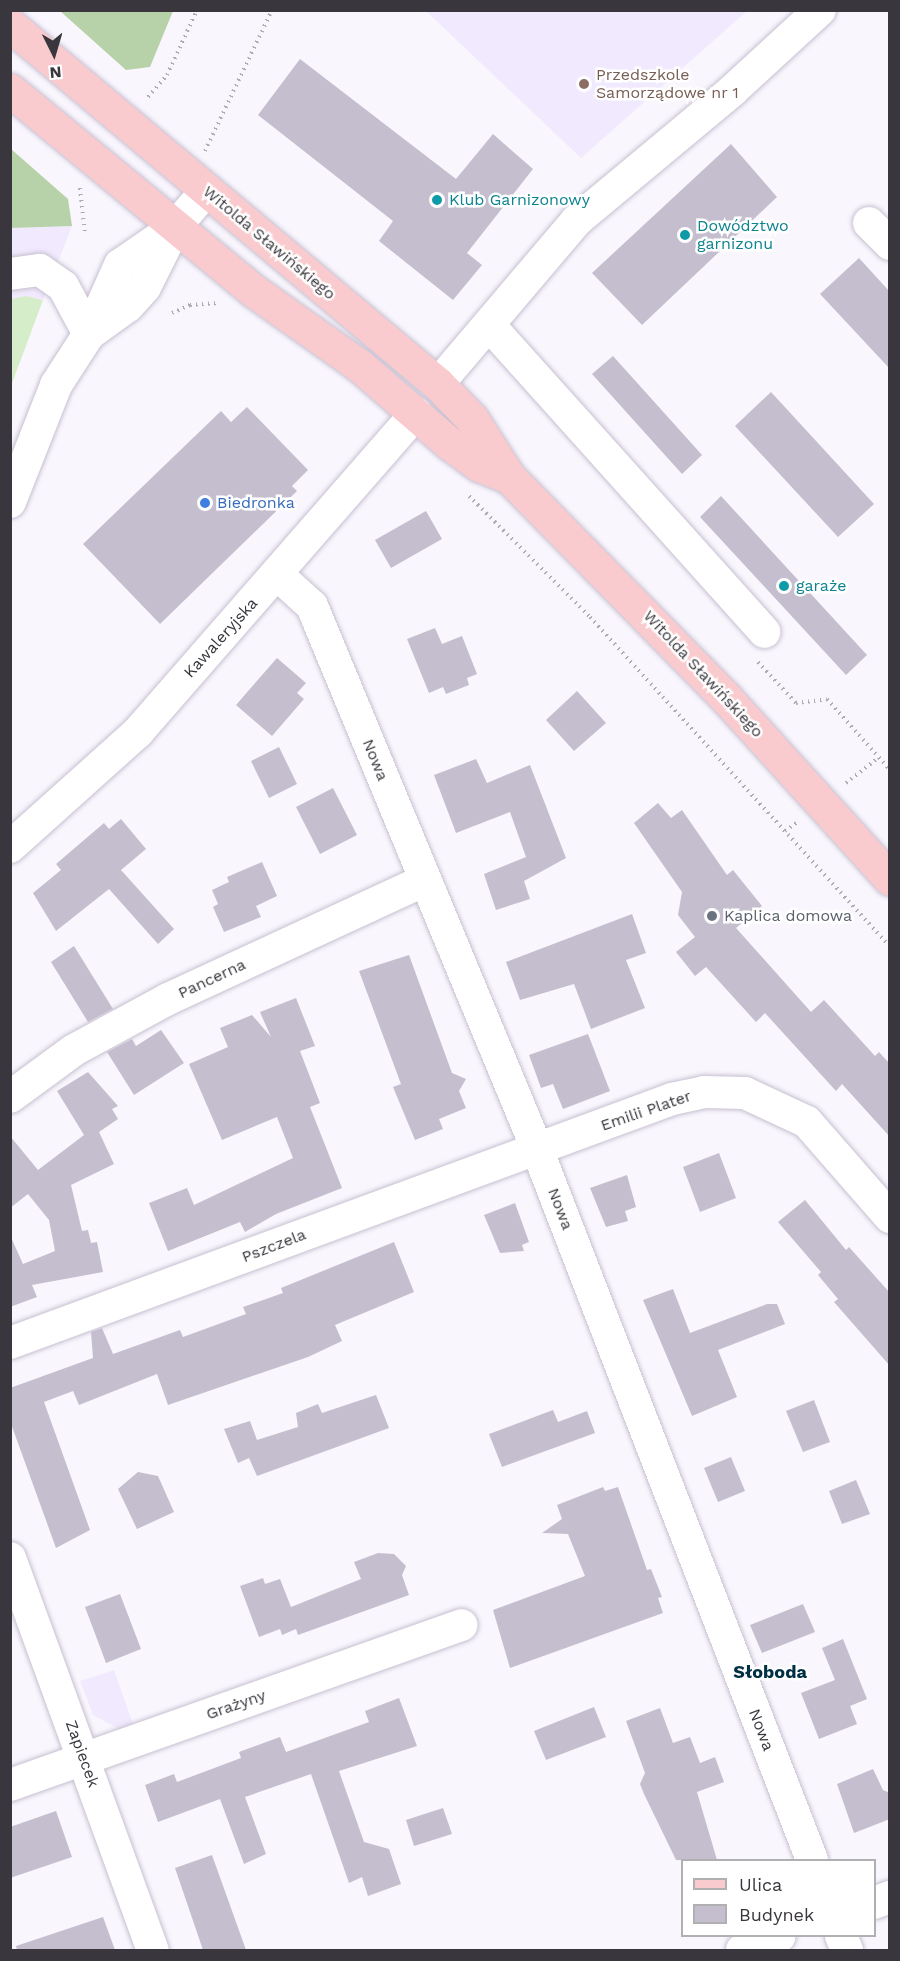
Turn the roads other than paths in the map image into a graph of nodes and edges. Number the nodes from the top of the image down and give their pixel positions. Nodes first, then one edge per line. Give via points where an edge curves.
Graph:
1 (820, 10) edge
2 (10, 25) edge
3 (10, 90) edge
4 (203, 175) junction
5 (175, 227) junction
6 (10, 274) edge
7 (490, 326) junction
8 (89, 334) junction
9 (438, 384) junction
10 (416, 413) junction
11 (509, 477) junction
12 (10, 502) edge
13 (278, 575) junction
14 (765, 632) dead end
15 (10, 847) edge
16 (890, 879) edge
17 (424, 880) junction
18 (10, 1097) edge
19 (537, 1149) junction
20 (890, 1217) edge
21 (10, 1343) edge
22 (10, 1558) edge
23 (461, 1625) dead end
24 (83, 1759) junction
25 (10, 1785) edge
26 (812, 1859) edge
27 (775, 1937) edge
28 (153, 1950) edge
29 (741, 1950) edge

1 - 7 street via 733,90 576,221
2 - 4 main road, Witolda Sławińskiego
3 - 5 main road, Witolda Sławińskiego
4 - 5 street
4 - 9 main road, Witolda Sławińskiego
5 - 8 street via 145,287 128,306
5 - 10 main road, Witolda Sławińskiego
6 - 8 street via 40,270 63,286
7 - 9 street
7 - 14 street
8 - 12 street via 57,385
9 - 10 main road
9 - 11 main road, Witolda Sławińskiego via 472,419
10 - 11 main road, Witolda Sławińskiego via 478,465
10 - 13 street, Kawaleryjska
11 - 16 main road, Witolda Sławińskiego via 710,681
13 - 15 street, Kawaleryjska via 138,732
13 - 17 street, Nowa via 312,606
17 - 18 street, Pancerna via 168,999 74,1050
17 - 19 street, Nowa
19 - 20 street, Emilii Plater via 672,1099 704,1092 745,1093 807,1122
19 - 21 street, Pszczela
19 - 26 street, Nowa
22 - 24 street, Zapiecek
23 - 24 street, Grażyny
24 - 25 street, Grażyny
24 - 28 street, Zapiecek
27 - 29 street

